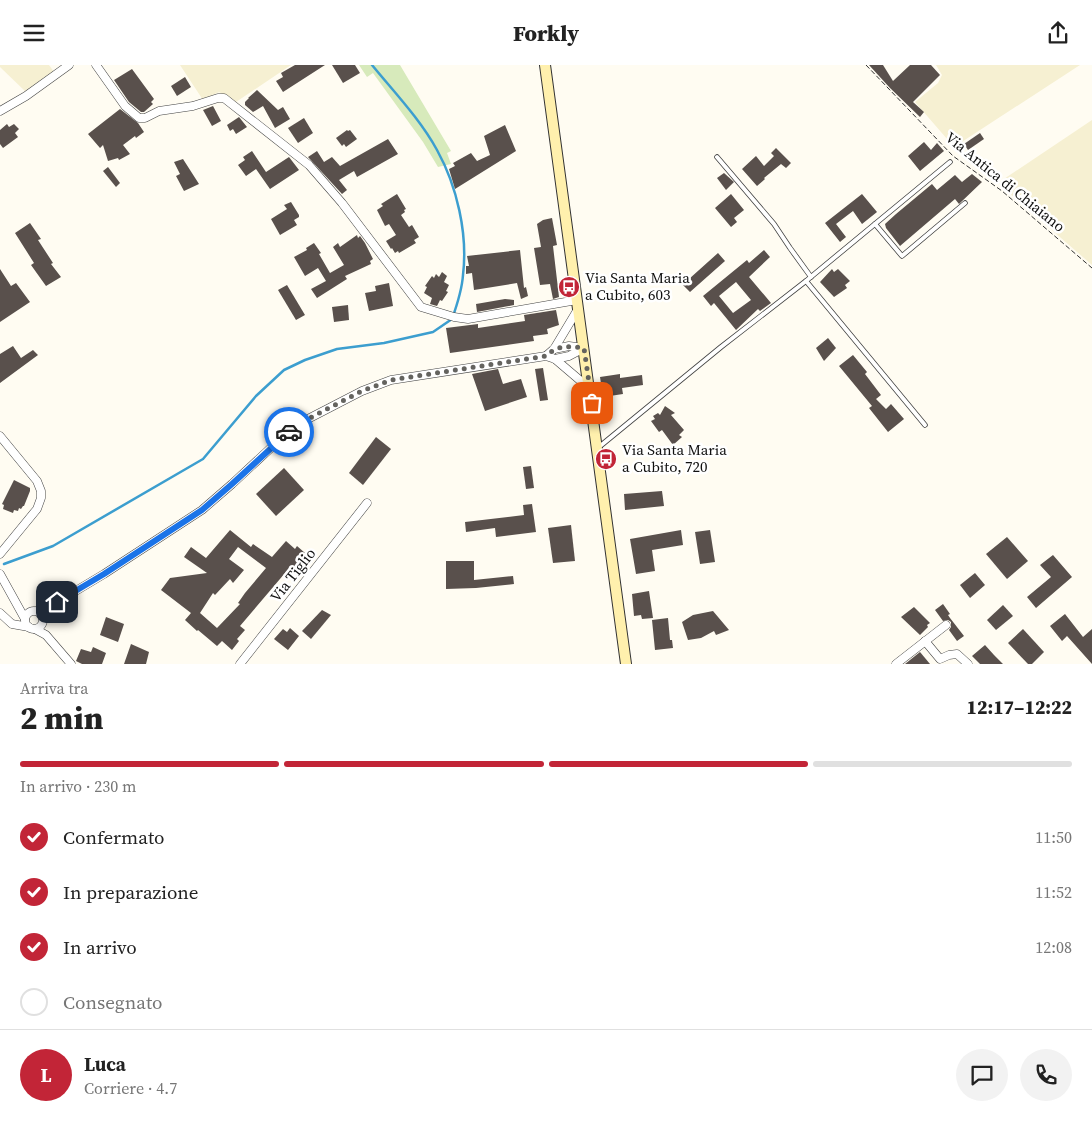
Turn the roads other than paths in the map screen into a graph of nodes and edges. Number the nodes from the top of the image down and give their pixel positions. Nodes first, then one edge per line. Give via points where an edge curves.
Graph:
1 (69, 65) edge
2 (96, 65) edge
3 (545, 65) edge
4 (0, 111) edge
5 (717, 157) dead end
6 (950, 161) dead end
7 (965, 203) dead end
8 (875, 224) junction
9 (811, 277) junction
10 (806, 281) junction
11 (578, 305) junction
12 (584, 348) junction
13 (554, 349) junction
14 (546, 356) junction
15 (555, 359) junction
16 (590, 387) junction
17 (925, 425) dead end
18 (0, 436) edge
19 (598, 448) junction
20 (367, 503) dead end
21 (0, 554) edge
22 (0, 574) edge
23 (20, 607) junction
24 (50, 607) junction
25 (34, 611) junction
26 (0, 613) edge
27 (43, 617) junction
28 (29, 625) junction
29 (946, 625) dead end
30 (925, 641) junction
31 (71, 664) edge
32 (240, 664) edge
33 (626, 664) edge
34 (896, 664) edge
35 (968, 664) edge

1 - 4 street
2 - 11 street via 125,106 139,118 224,98 309,165 421,307 468,319
3 - 11 main road
5 - 9 lane via 774,224
6 - 8 lane
7 - 8 lane via 902,256
8 - 9 lane
9 - 10 lane
10 - 17 lane
10 - 19 lane
11 - 12 main road
11 - 13 street
12 - 13 street
12 - 15 street
12 - 16 main road
13 - 14 street
14 - 15 street
14 - 24 street via 391,380 362,391 289,431 202,510
15 - 16 street
16 - 19 main road
18 - 21 street via 37,481 41,498 37,509
19 - 33 main road
20 - 32 street, Via Tiglio
22 - 23 street
23 - 25 street
23 - 28 street
24 - 25 street
24 - 27 street
25 - 27 street
25 - 28 street
26 - 28 street via 9,622
27 - 28 street
28 - 31 street via 46,635
29 - 30 street
30 - 34 street
30 - 35 street via 940,659 957,654

